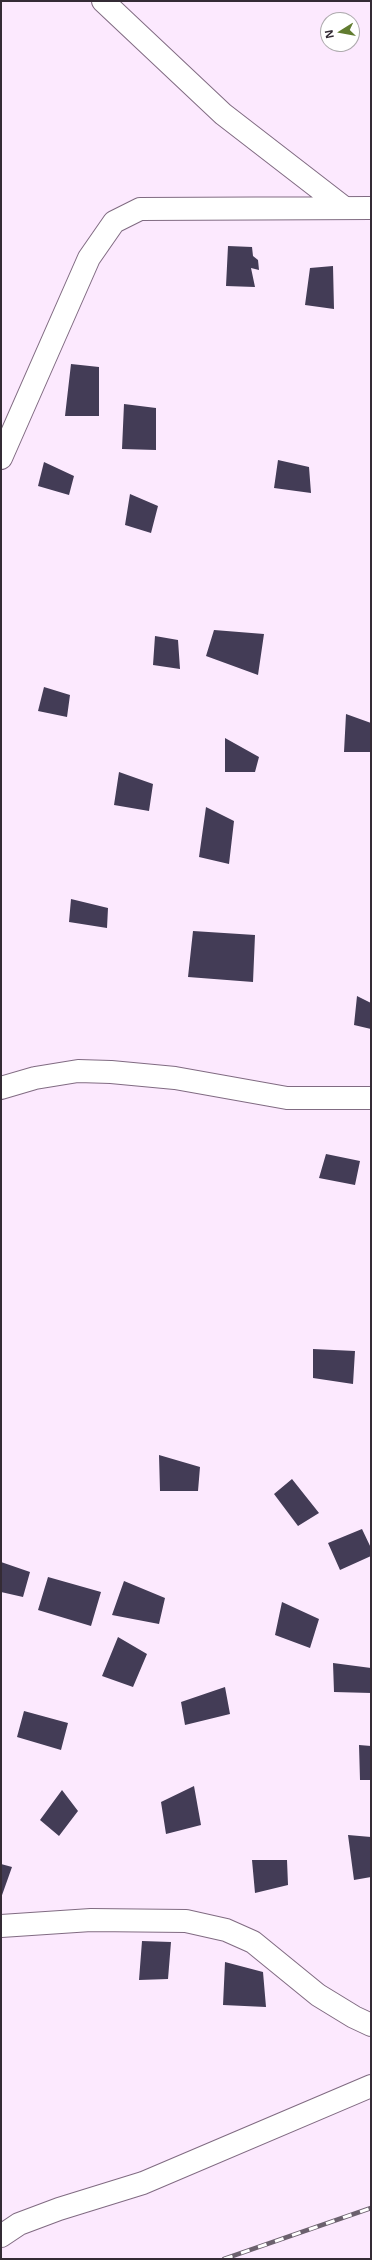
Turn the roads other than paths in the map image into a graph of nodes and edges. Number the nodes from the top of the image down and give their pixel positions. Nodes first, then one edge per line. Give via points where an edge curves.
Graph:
1 (103, 1) edge
2 (342, 206) junction
3 (371, 208) edge
4 (1, 458) edge
5 (1, 1088) edge
6 (371, 1098) edge
7 (1, 1926) edge
8 (371, 2025) edge
9 (371, 2086) edge
10 (1, 2236) edge

1 - 2 street via 223,114
2 - 3 street
2 - 4 street via 140,209 114,222 89,258
5 - 6 street via 35,1078 78,1071 175,1078 287,1098
7 - 8 street via 91,1920 186,1921 226,1930 253,1942 318,1995
9 - 10 street via 143,2183 19,2224

